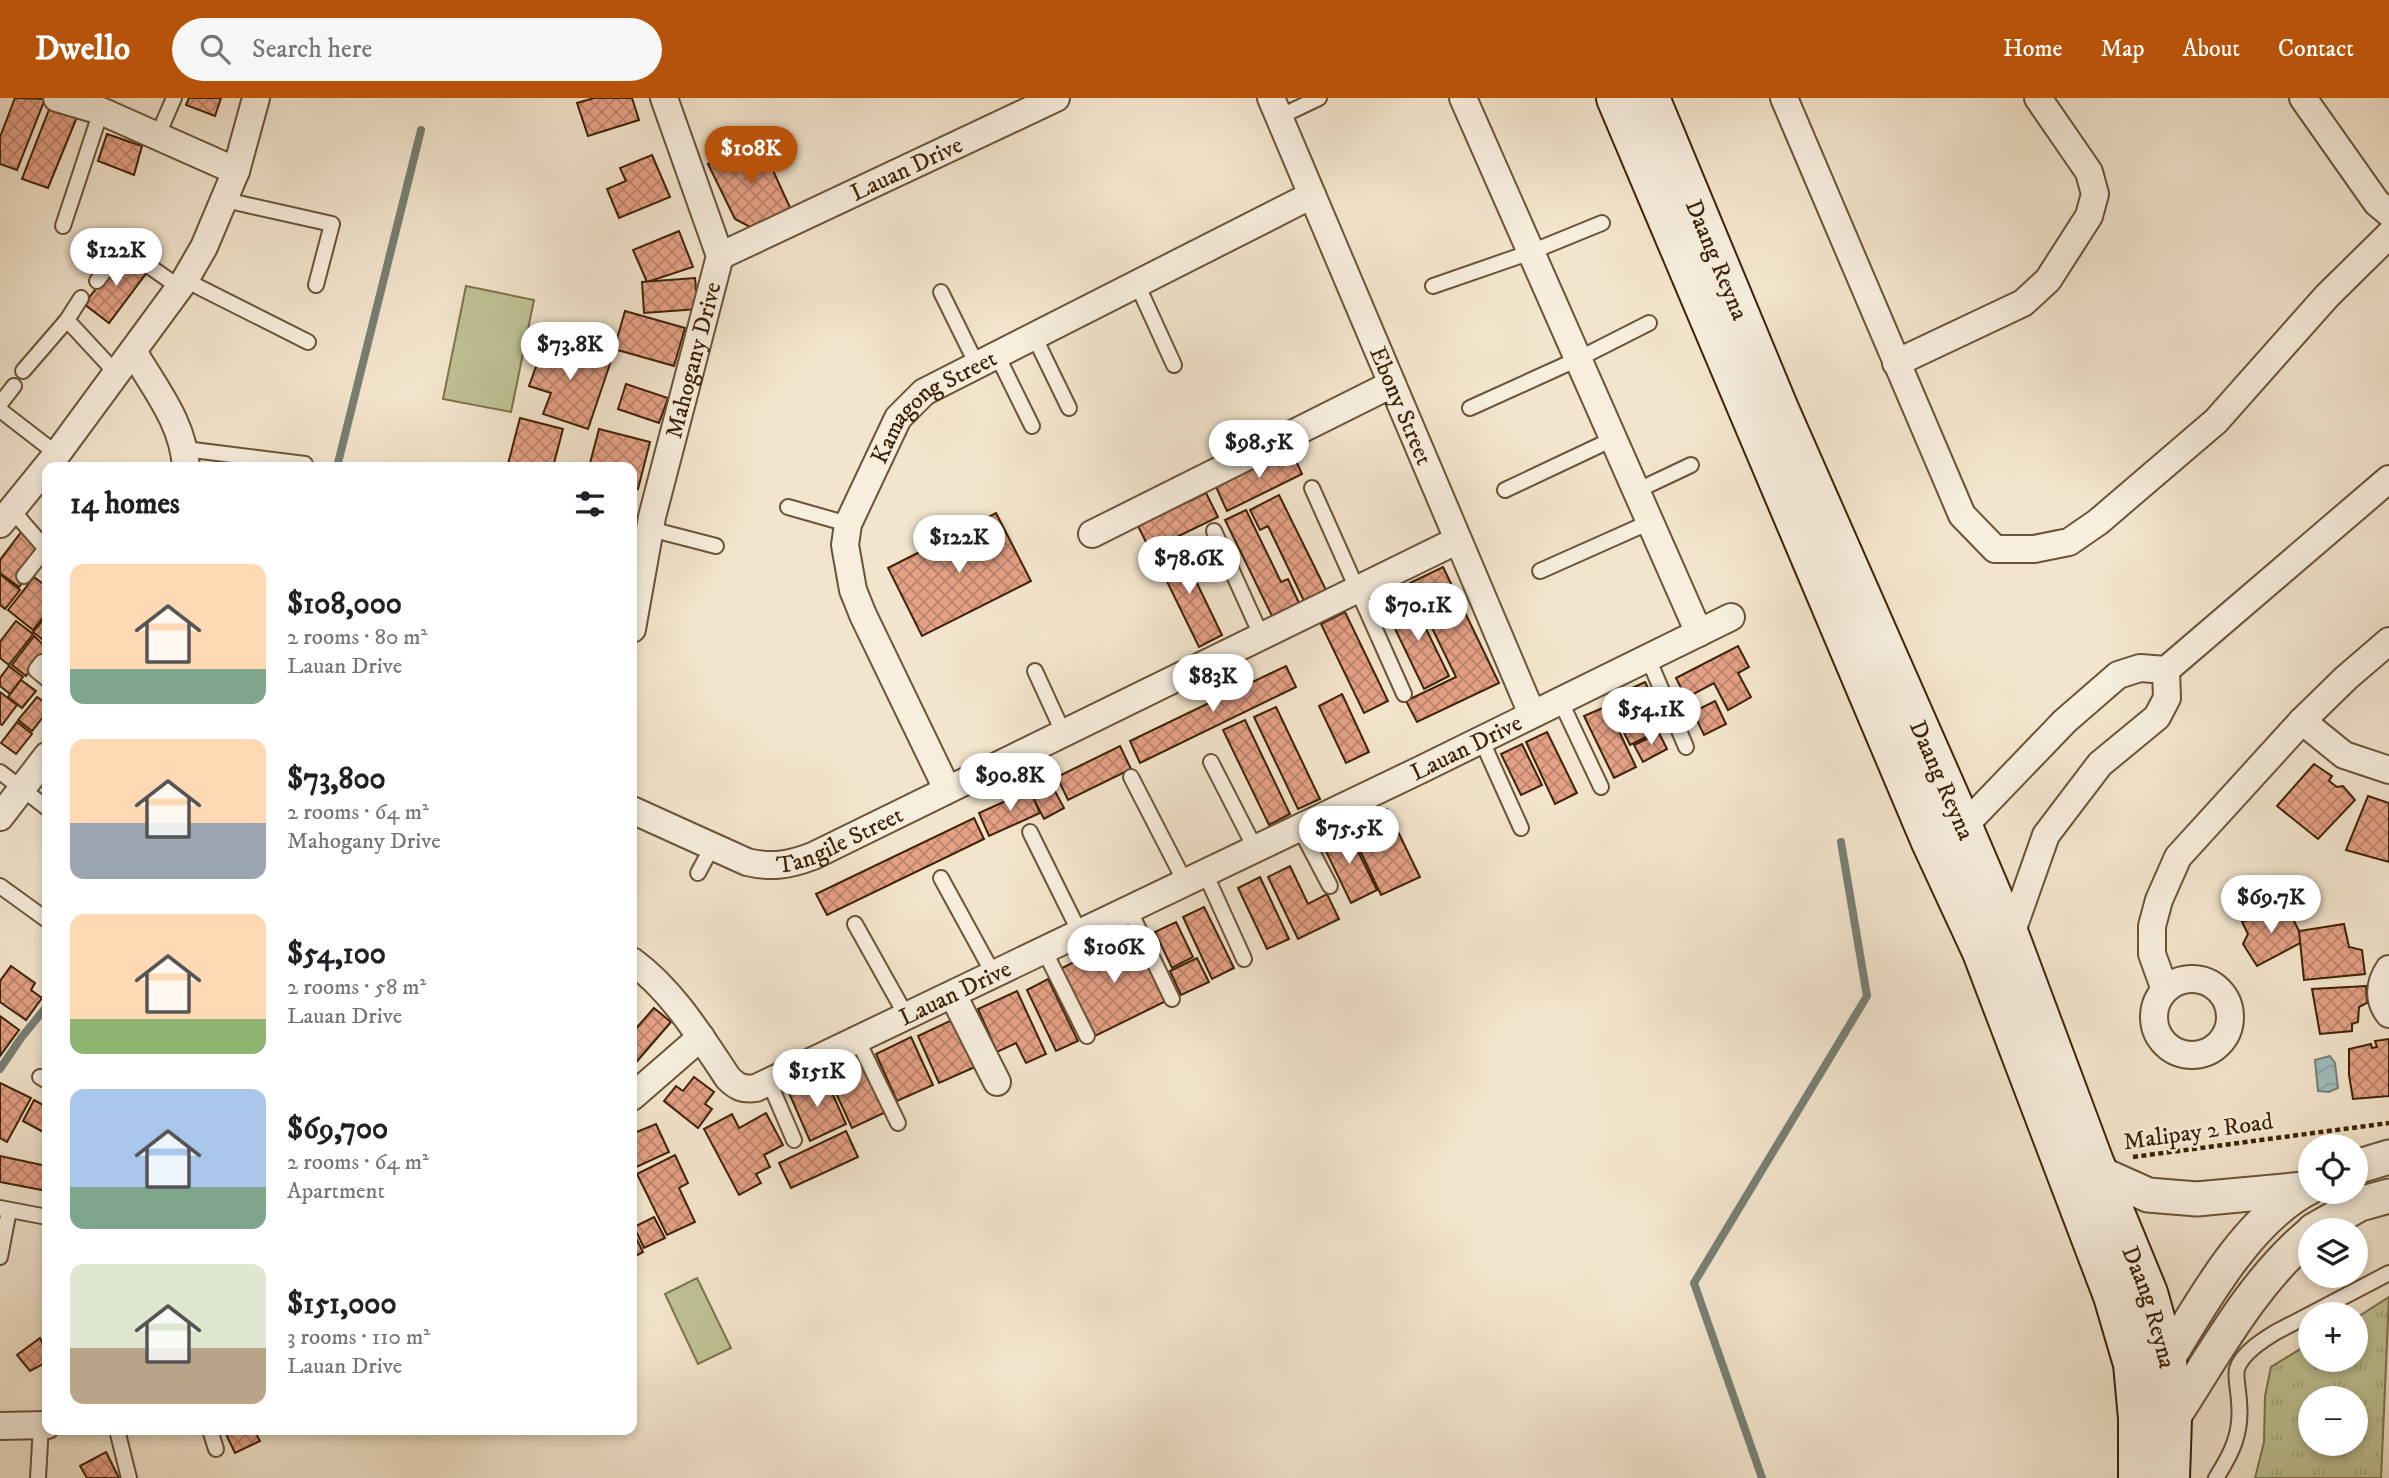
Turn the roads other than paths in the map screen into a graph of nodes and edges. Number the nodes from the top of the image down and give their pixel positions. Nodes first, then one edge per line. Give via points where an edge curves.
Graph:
1 (57, 98) edge
2 (174, 98) edge
3 (256, 98) edge
4 (664, 98) edge
5 (1056, 98) edge
6 (1319, 98) edge
7 (1463, 98) edge
8 (1616, 98) edge
9 (1650, 98) edge
10 (1784, 98) edge
11 (2038, 98) edge
12 (2303, 98) edge
13 (1275, 108) edge
14 (101, 111) junction
15 (157, 137) junction
16 (236, 171) junction
17 (1312, 195) junction
18 (225, 200) junction
19 (1602, 223) dead end
20 (63, 226) dead end
21 (2386, 228) edge
22 (1531, 252) junction
23 (720, 256) junction
24 (97, 281) dead end
25 (182, 284) junction
26 (1137, 284) junction
27 (316, 285) dead end
28 (1433, 286) dead end
29 (941, 292) dead end
30 (81, 299) dead end
31 (68, 320) junction
32 (1648, 323) dead end
33 (1034, 336) junction
34 (308, 342) dead end
35 (133, 351) junction
36 (1578, 359) junction
37 (987, 360) junction
38 (1896, 362) junction
39 (1174, 365) dead end
40 (23, 371) dead end
41 (117, 374) junction
42 (1392, 384) junction
43 (14, 386) dead end
44 (0, 404) edge
45 (1069, 408) dead end
46 (1470, 408) dead end
47 (0, 410) edge
48 (1032, 426) dead end
49 (1613, 439) junction
50 (57, 454) junction
51 (185, 458) edge
52 (50, 462) edge
53 (265, 462) edge
54 (1691, 465) dead end
55 (42, 472) edge
56 (2389, 479) edge
57 (1312, 488) dead end
58 (1505, 490) dead end
59 (1636, 491) junction
60 (788, 507) dead end
61 (4, 517) edge
62 (645, 519) edge
63 (1650, 522) junction
64 (848, 524) junction
65 (1214, 531) dead end
66 (1091, 534) dead end
67 (1458, 540) junction
68 (42, 545) edge
69 (716, 546) dead end
70 (42, 553) edge
71 (1540, 571) dead end
72 (24, 576) dead end
73 (637, 587) edge
74 (1357, 589) junction
75 (1731, 617) dead end
76 (1699, 633) junction
77 (1261, 635) junction
78 (2389, 641) edge
79 (1648, 658) junction
80 (42, 662) dead end
81 (2166, 670) junction
82 (1035, 671) dead end
83 (42, 675) edge
84 (1404, 694) dead end
85 (1560, 700) junction
86 (1532, 714) junction
87 (2302, 722) junction
88 (1063, 732) junction
89 (1481, 739) junction
90 (1686, 747) dead end
91 (42, 762) edge
92 (1211, 762) dead end
93 (2389, 770) edge
94 (0, 772) edge
95 (1132, 777) dead end
96 (1601, 787) dead end
97 (22, 789) junction
98 (947, 789) junction
99 (42, 804) edge
100 (637, 812) edge
101 (0, 817) edge
102 (1299, 827) junction
103 (1521, 828) dead end
104 (1031, 832) dead end
105 (1947, 834) junction
106 (712, 847) junction
107 (1255, 848) junction
108 (698, 873) dead end
109 (1195, 877) junction
110 (941, 878) dead end
111 (0, 886) edge
112 (1330, 886) dead end
113 (1129, 909) junction
114 (42, 916) edge
115 (855, 924) dead end
116 (1080, 933) junction
117 (1996, 945) junction
118 (1044, 950) junction
119 (1244, 959) dead end
120 (637, 966) edge
121 (2389, 969) edge
122 (994, 975) junction
123 (2165, 990) dead end
124 (953, 995) junction
125 (1172, 999) dead end
126 (2389, 1014) edge
127 (907, 1017) junction
128 (1087, 1036) dead end
129 (701, 1037) junction
130 (858, 1041) junction
131 (997, 1082) dead end
132 (770, 1084) junction
133 (637, 1093) edge
134 (898, 1123) dead end
135 (794, 1140) dead end
136 (2389, 1157) edge
137 (2368, 1163) edge
138 (2097, 1167) junction
139 (2298, 1189) edge
140 (2298, 1195) edge
141 (2389, 1196) edge
142 (4, 1209) edge
143 (42, 1216) edge
144 (2335, 1218) edge
145 (2298, 1245) edge
146 (0, 1257) edge
147 (2389, 1273) edge
148 (2150, 1362) junction
149 (2155, 1419) junction
150 (42, 1425) edge
151 (0, 1426) edge
152 (43, 1435) edge
153 (118, 1435) edge
154 (212, 1435) edge
155 (216, 1449) dead end
156 (38, 1478) edge
157 (129, 1478) edge
158 (2138, 1478) edge
159 (2170, 1478) edge
160 (2216, 1478) edge

1 - 14 street
2 - 15 lane
3 - 16 street
4 - 23 street, Mahogany Drive
5 - 23 street, Lauan Drive
6 - 13 lane
7 - 22 street
8 - 105 main road, Daang Reyna
9 - 105 main road, Daang Reyna
10 - 38 street
11 - 38 street via 2090,172 2095,194 2089,216 2048,280 2023,303
12 - 21 street
13 - 17 street, Ebony Street
14 - 15 street
14 - 20 lane
15 - 16 street
16 - 18 street
17 - 26 street, Kamagong Street
17 - 42 street, Ebony Street
18 - 25 street
18 - 27 lane via 332,224
19 - 22 lane
21 - 38 street via 2216,421 2069,542 2034,549 1995,549 1975,531 1962,515
22 - 28 lane
22 - 36 street
23 - 62 street, Mahogany Drive
24 - 25 lane via 123,248
25 - 34 lane
25 - 35 street
26 - 33 street, Kamagong Street
26 - 39 lane
29 - 37 lane
30 - 31 lane
31 - 40 lane
31 - 41 lane
32 - 36 lane
33 - 37 street, Kamagong Street
33 - 45 lane
35 - 41 street
35 - 51 street via 174,418
36 - 46 lane
36 - 49 street
37 - 48 lane
37 - 64 street, Kamagong Street via 925,392 898,418
41 - 50 street
42 - 66 street
42 - 67 street, Ebony Street
43 - 44 lane
47 - 50 lane
49 - 58 lane
49 - 59 street
50 - 52 street
51 - 53 lane
54 - 59 lane
55 - 61 street
56 - 81 street
57 - 74 lane
59 - 63 street
60 - 64 lane
61 - 68 lane
62 - 69 lane
62 - 73 street, Mahogany Drive
63 - 71 lane
63 - 76 street
64 - 98 street, Kamagong Street via 845,545 853,590
65 - 77 lane
67 - 74 street, Tangile Street
67 - 86 street, Ebony Street
70 - 72 lane
74 - 77 street, Tangile Street
74 - 84 lane
75 - 76 street, Lauan Drive
76 - 79 street, Lauan Drive
77 - 88 street, Tangile Street
78 - 87 street
79 - 85 street, Lauan Drive
79 - 90 lane
80 - 83 lane via 36,670
81 - 105 street via 2140,668 2118,675
81 - 117 street via 2167,698 2157,717 2100,764 2046,835
82 - 88 lane
85 - 86 street, Lauan Drive
85 - 96 lane
86 - 89 street, Lauan Drive
87 - 93 street via 2344,755
87 - 123 street via 2178,857 2152,926 2152,954
88 - 98 street, Tangile Street
89 - 102 street, Lauan Drive
89 - 103 lane
91 - 97 street
92 - 107 lane
94 - 97 lane
95 - 109 lane
97 - 99 lane
97 - 101 street
98 - 106 street, Tangile Street via 791,865 767,867
100 - 106 street, Tangile Street
102 - 107 street, Lauan Drive
102 - 112 lane
104 - 116 lane
105 - 117 main road, Daang Reyna
106 - 108 lane
107 - 109 street, Lauan Drive
109 - 113 street, Lauan Drive
109 - 119 lane
110 - 122 lane
111 - 114 lane
113 - 116 street, Lauan Drive
113 - 125 lane
115 - 127 lane
116 - 118 street, Lauan Drive
117 - 138 main road, Daang Reyna
117 - 148 main road, Daang Reyna via 2113,1296
118 - 122 street, Lauan Drive
118 - 128 lane
120 - 129 street, Lauan Drive via 662,988
121 - 126 street via 2380,993
122 - 124 street, Lauan Drive
124 - 127 street, Lauan Drive
124 - 131 street
127 - 130 street, Lauan Drive
129 - 132 street, Lauan Drive via 736,1086 744,1090
129 - 133 street
130 - 132 street, Lauan Drive
130 - 134 lane
132 - 135 lane
136 - 137 street
138 - 139 street via 2148,1195 2197,1199
138 - 148 main road, Daang Reyna via 2148,1293
140 - 148 street via 2272,1214 2222,1270
141 - 144 street via 2360,1204
142 - 143 lane
142 - 146 lane
145 - 149 street via 2255,1291
147 - 160 lane via 2276,1332 2248,1354 2237,1369 2240,1415 2233,1452
148 - 149 main road, Daang Reyna
149 - 158 main road, Daang Reyna
149 - 159 main road, Daang Reyna
150 - 151 street
152 - 156 lane
153 - 157 lane
154 - 155 lane

